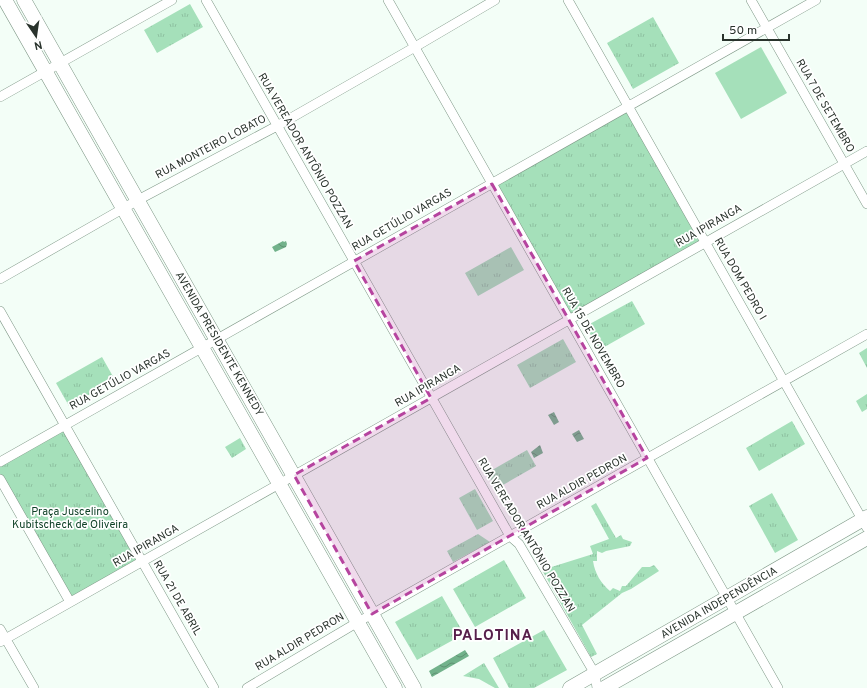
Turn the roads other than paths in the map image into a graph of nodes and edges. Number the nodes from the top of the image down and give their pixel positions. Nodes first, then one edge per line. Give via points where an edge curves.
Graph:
1 (5, 0) edge
2 (24, 0) edge
3 (172, 0) edge
4 (206, 0) edge
5 (388, 0) edge
6 (495, 0) edge
7 (568, 0) edge
8 (751, 0) edge
9 (816, 0) edge
10 (767, 28) junction
11 (415, 47) junction
12 (60, 64) junction
13 (45, 71) junction
14 (0, 98) edge
15 (629, 106) junction
16 (277, 126) junction
17 (867, 151) edge
18 (844, 164) junction
19 (492, 184) junction
20 (138, 200) junction
21 (867, 204) edge
22 (124, 209) junction
23 (706, 242) junction
24 (354, 262) junction
25 (0, 279) edge
26 (0, 311) edge
27 (569, 320) junction
28 (867, 334) edge
29 (217, 340) junction
30 (202, 347) junction
31 (784, 381) junction
32 (431, 398) junction
33 (65, 425) junction
34 (647, 458) junction
35 (0, 462) edge
36 (294, 476) junction
37 (0, 479) edge
38 (279, 484) junction
39 (865, 522) edge
40 (510, 536) junction
41 (867, 538) edge
42 (142, 562) junction
43 (726, 598) junction
44 (70, 602) junction
45 (735, 613) junction
46 (372, 614) junction
47 (358, 622) junction
48 (0, 629) edge
49 (3, 641) edge
50 (595, 674) junction
51 (34, 688) edge
52 (214, 688) edge
53 (246, 688) edge
54 (395, 688) edge
55 (414, 688) edge
56 (570, 688) edge
57 (596, 688) edge
58 (604, 688) edge
59 (778, 688) edge

1 - 13 main road, AVENIDA PRESIDENTE KENNEDY
2 - 12 main road, AVENIDA PRESIDENTE KENNEDY
3 - 12 street
4 - 16 street, RUA VEREADOR ANTÔNIO POZZAN
5 - 11 street, RUA 15 DE NOVEMBRO
6 - 11 street, RUA MONTEIRO LOBATO
7 - 15 street, RUA DOM PEDRO I
8 - 10 street, RUA 7 DE SETEMBRO
9 - 10 street, RUA GETÚLIO VARGAS
10 - 15 street, RUA GETÚLIO VARGAS
10 - 18 street, RUA 7 DE SETEMBRO
11 - 16 street, RUA MONTEIRO LOBATO
11 - 19 street, RUA 15 DE NOVEMBRO
12 - 13 street
12 - 20 main road, AVENIDA PRESIDENTE KENNEDY
13 - 14 street
13 - 22 main road, AVENIDA PRESIDENTE KENNEDY
15 - 19 street, RUA GETÚLIO VARGAS
15 - 23 street, RUA DOM PEDRO I
16 - 20 street, RUA MONTEIRO LOBATO
16 - 24 street, RUA VEREADOR ANTÔNIO POZZAN
17 - 18 street, RUA IPIRANGA
18 - 21 street, RUA 7 DE SETEMBRO
18 - 23 street, RUA IPIRANGA
19 - 24 street, RUA GETÚLIO VARGAS
19 - 27 street, RUA 15 DE NOVEMBRO
20 - 22 street, RUA MONTEIRO LOBATO
20 - 29 main road, AVENIDA PRESIDENTE KENNEDY
22 - 25 street, RUA MONTEIRO LOBATO
22 - 30 main road, AVENIDA PRESIDENTE KENNEDY
23 - 27 street, RUA IPIRANGA
23 - 31 street, RUA DOM PEDRO I
24 - 29 street, RUA GETÚLIO VARGAS
24 - 32 street, RUA VEREADOR ANTÔNIO POZZAN
26 - 33 street, RUA 21 DE ABRIL
27 - 32 street, RUA IPIRANGA
27 - 34 street, RUA 15 DE NOVEMBRO
28 - 31 street, RUA ALDIR PEDRON
29 - 30 street, RUA GETÚLIO VARGAS
29 - 36 main road, AVENIDA PRESIDENTE KENNEDY
30 - 33 street, RUA GETÚLIO VARGAS
30 - 38 main road, AVENIDA PRESIDENTE KENNEDY
31 - 34 street, RUA ALDIR PEDRON
31 - 39 street, RUA DOM PEDRO I
32 - 36 street, RUA IPIRANGA
32 - 40 street, RUA VEREADOR ANTÔNIO POZZAN
33 - 35 street, RUA GETÚLIO VARGAS
33 - 42 street, RUA 21 DE ABRIL
34 - 40 street, RUA ALDIR PEDRON
34 - 43 street, RUA 15 DE NOVEMBRO
36 - 38 street, RUA IPIRANGA
36 - 46 main road, AVENIDA PRESIDENTE KENNEDY
37 - 44 street
38 - 42 street, RUA IPIRANGA
38 - 47 main road, AVENIDA PRESIDENTE KENNEDY
39 - 43 main road, AVENIDA INDEPENDÊNCIA
40 - 46 street, RUA ALDIR PEDRON
40 - 50 street, RUA VEREADOR ANTÔNIO POZZAN via 519,544
41 - 45 main road, AVENIDA INDEPENDÊNCIA
42 - 44 street, RUA IPIRANGA
42 - 52 street, RUA 21 DE ABRIL
43 - 45 street, RUA 15 DE NOVEMBRO
43 - 50 main road, AVENIDA INDEPENDÊNCIA
44 - 49 street, RUA IPIRANGA
45 - 58 main road, AVENIDA INDEPENDÊNCIA
45 - 59 street, RUA 15 DE NOVEMBRO
46 - 47 street, RUA ALDIR PEDRON
46 - 55 main road, AVENIDA PRESIDENTE KENNEDY
47 - 53 street, RUA ALDIR PEDRON
47 - 54 main road, AVENIDA PRESIDENTE KENNEDY
48 - 49 street
49 - 51 street
50 - 56 main road, AVENIDA INDEPENDÊNCIA
50 - 57 street, RUA VEREADOR ANTÔNIO POZZAN

